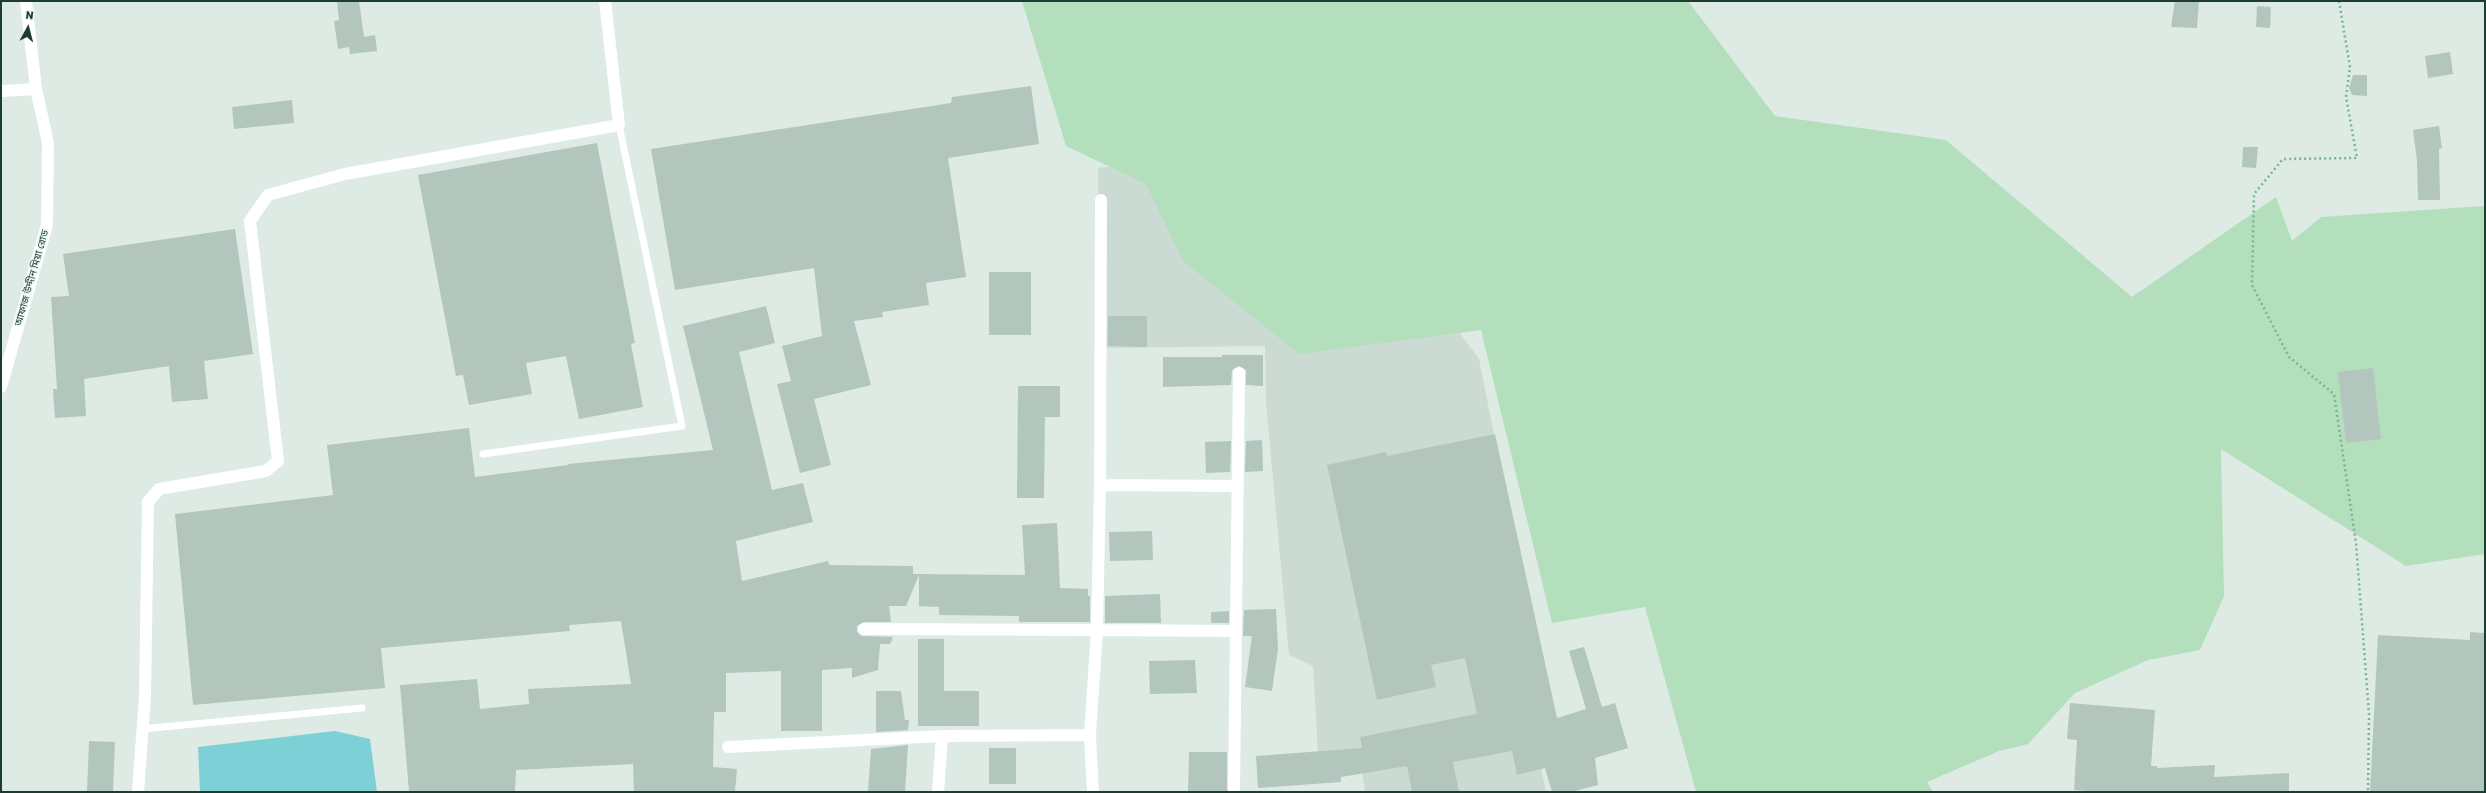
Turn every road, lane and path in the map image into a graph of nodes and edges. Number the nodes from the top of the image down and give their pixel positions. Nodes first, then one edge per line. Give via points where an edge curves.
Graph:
1 (26, 1) edge
2 (605, 1) edge
3 (2339, 1) edge
4 (36, 89) junction
5 (1, 91) edge
6 (619, 126) junction
7 (1101, 200) dead end
8 (1239, 373) dead end
9 (1, 388) edge
10 (483, 454) dead end
11 (1100, 485) junction
12 (1238, 486) junction
13 (864, 629) dead end
14 (1097, 630) junction
15 (1236, 631) junction
16 (362, 708) dead end
17 (142, 729) junction
18 (1090, 735) junction
19 (942, 736) junction
20 (728, 747) dead end
21 (138, 792) edge
22 (938, 792) edge
23 (1093, 792) edge
24 (1234, 792) edge
25 (2368, 792) edge

1 - 4 street, আফাজ উদ্দীন মিয়া রোড
2 - 6 street
3 - 25 path via 2350,67 2346,98 2357,158 2283,159 2254,194 2252,285 2289,357 2334,394 2356,543 2370,714
4 - 5 street
4 - 9 street, আফাজ উদ্দীন মিয়া রোড via 48,143 46,225
6 - 10 lane via 682,426
6 - 17 street via 345,174 268,195 250,221 278,461 266,471 159,489 148,502 145,696
7 - 11 street
8 - 12 street
11 - 12 street
11 - 14 street
12 - 15 street
13 - 14 street
14 - 15 street
14 - 18 street
15 - 24 street
16 - 17 lane
17 - 21 street
18 - 19 street
18 - 23 street
19 - 20 street
19 - 22 street

